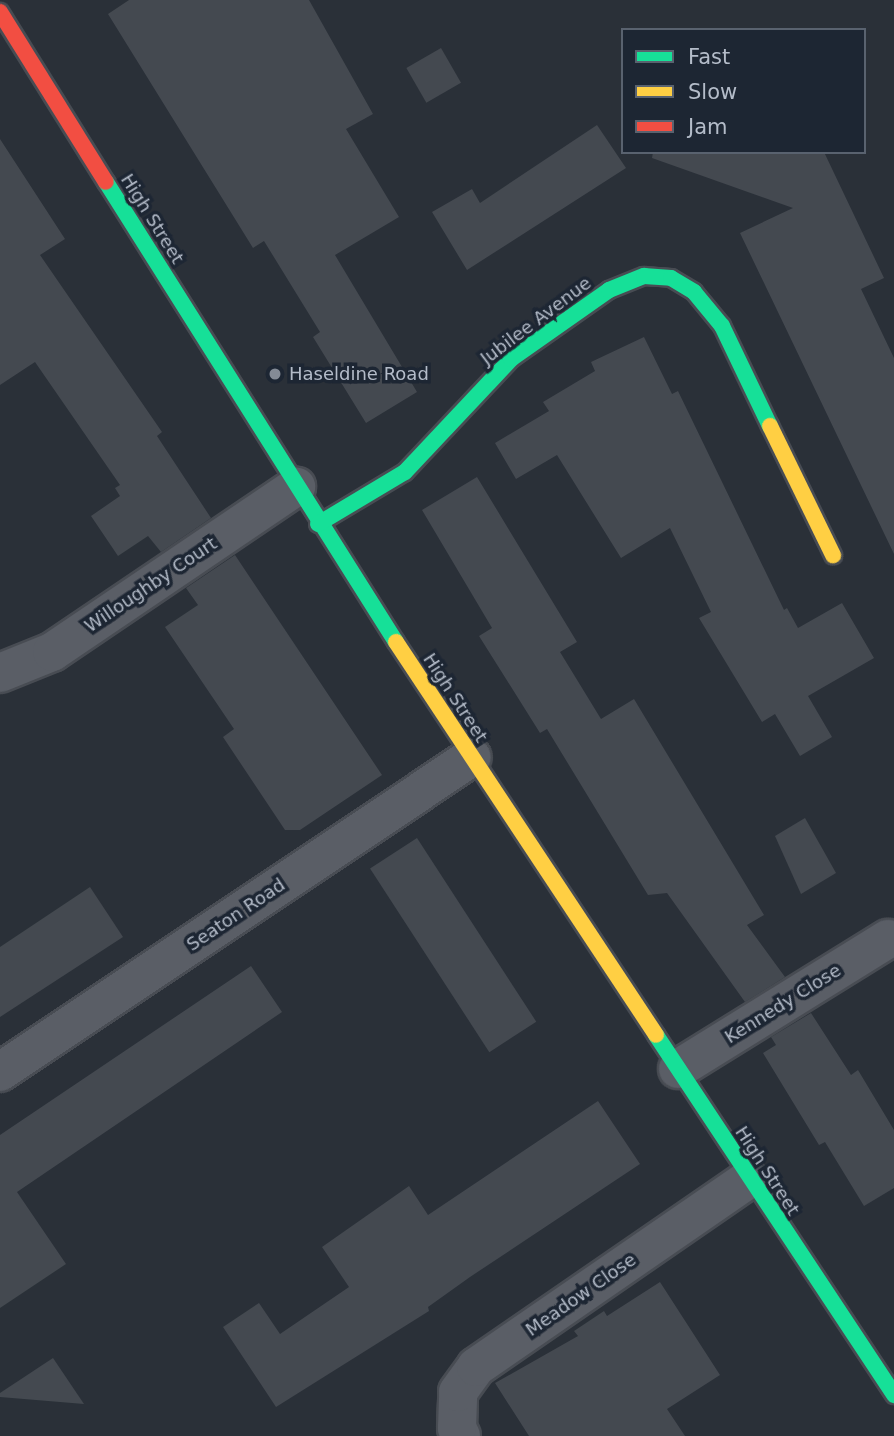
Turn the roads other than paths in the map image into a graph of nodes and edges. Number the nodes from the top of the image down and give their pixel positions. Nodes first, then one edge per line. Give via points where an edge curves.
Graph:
1 (0, 12) edge
2 (296, 487) junction
3 (317, 524) junction
4 (833, 555) dead end
5 (0, 673) edge
6 (472, 757) junction
7 (888, 939) dead end
8 (678, 1069) junction
9 (0, 1072) edge
10 (749, 1180) junction
11 (894, 1395) edge
12 (461, 1436) edge

1 - 2 street, High Street
2 - 3 street, High Street
2 - 5 street, Willoughby Court via 52,652
3 - 4 street, Jubilee Avenue via 405,472 511,359 609,290 644,276 671,278 694,292 722,326
3 - 6 street, High Street
6 - 8 street, High Street
6 - 9 street, Seaton Road
7 - 8 street, Kennedy Close
8 - 10 street, High Street
10 - 11 street, High Street
10 - 12 street, Meadow Close via 476,1367 458,1392

